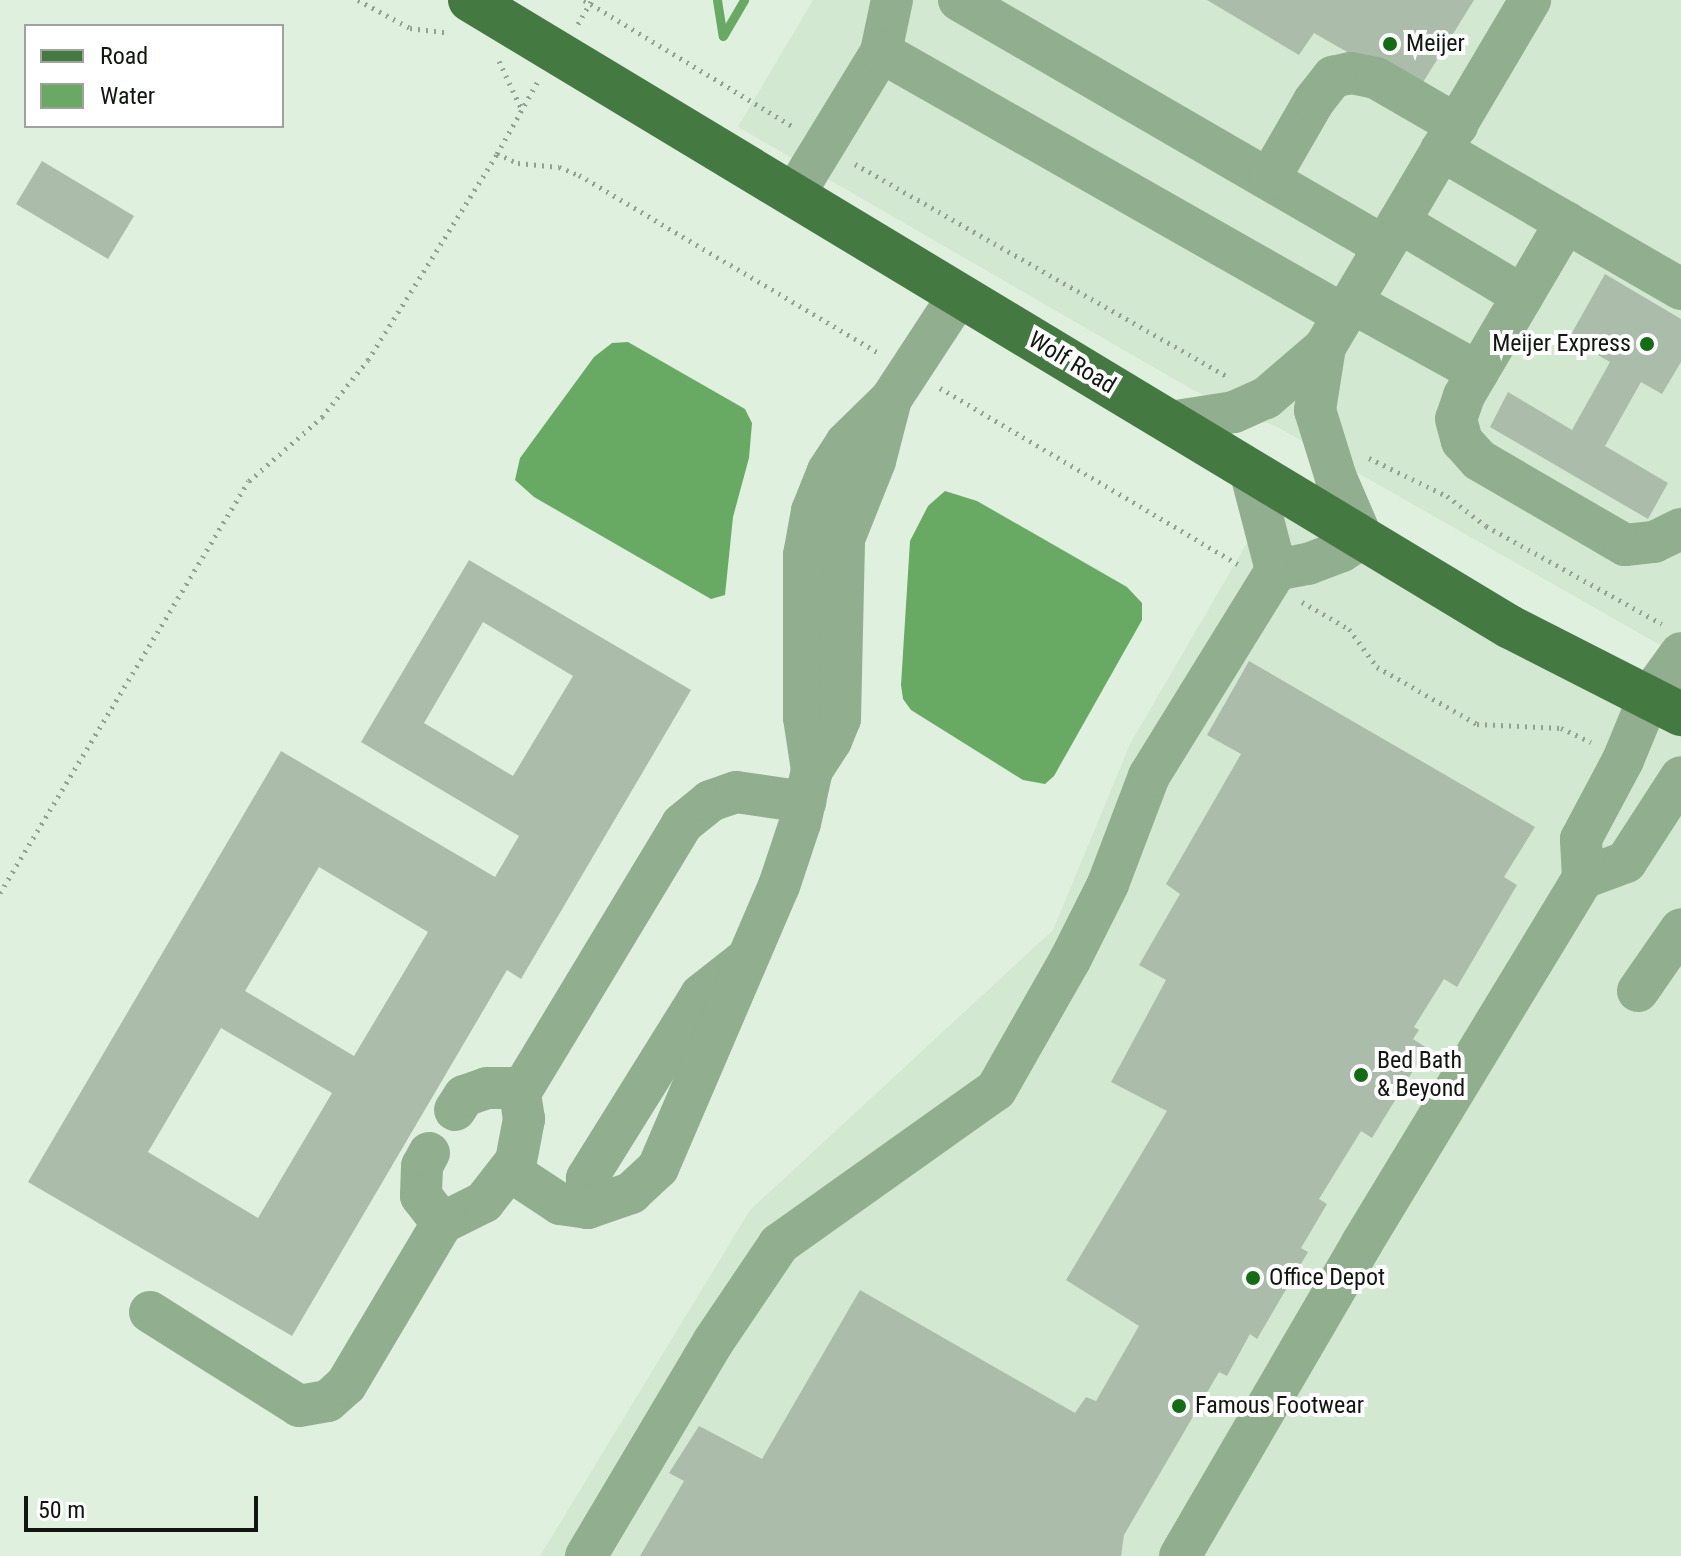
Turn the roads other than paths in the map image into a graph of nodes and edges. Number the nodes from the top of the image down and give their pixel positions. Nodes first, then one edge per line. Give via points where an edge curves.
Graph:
1 (892, 0) edge
2 (959, 0) edge
3 (1530, 0) edge
4 (465, 20) edge
5 (881, 52) junction
6 (1449, 137) junction
7 (1269, 179) junction
8 (795, 193) junction
9 (1566, 222) junction
10 (1392, 234) junction
11 (1681, 289) edge
12 (959, 295) junction
13 (1523, 296) junction
14 (1340, 321) junction
15 (1478, 372) junction
16 (1170, 422) junction
17 (1250, 470) junction
18 (1681, 529) edge
19 (1362, 538) junction
20 (1272, 576) junction
21 (1681, 653) edge
22 (1665, 706) edge
23 (1681, 777) edge
24 (809, 786) junction
25 (1583, 878) junction
26 (1681, 929) edge
27 (744, 961) junction
28 (1638, 991) dead end
29 (520, 1093) junction
30 (455, 1110) dead end
31 (429, 1153) dead end
32 (510, 1171) junction
33 (588, 1208) junction
34 (442, 1223) junction
35 (150, 1312) dead end
36 (586, 1556) edge
37 (1180, 1556) edge

1 - 5 street
2 - 7 street
3 - 6 street
4 - 8 main road, Wolf Road via 556,55
5 - 8 street
5 - 14 street
6 - 7 street via 1376,78 1351,73 1333,77
6 - 9 street
6 - 10 street
7 - 10 street
8 - 12 main road, Wolf Road
9 - 11 street
9 - 13 street
10 - 13 street
10 - 14 street
12 - 16 main road, Wolf Road
12 - 24 street via 900,385 844,539 840,719
13 - 15 street
14 - 15 street
14 - 16 street via 1278,391 1234,412
14 - 19 street via 1315,410
15 - 18 street via 1456,419 1462,441 1479,460 1625,545 1654,542
16 - 17 main road, Wolf Road
17 - 19 main road, Wolf Road
17 - 20 street
19 - 20 street via 1342,551
19 - 22 main road, Wolf Road via 1510,627
20 - 36 street via 1149,776 1101,897 996,1090 779,1244 713,1342
21 - 22 street
22 - 25 street via 1623,760 1581,839
23 - 25 street via 1626,862
24 - 27 street via 779,886
24 - 29 street via 736,792 710,801 682,824
25 - 37 street
26 - 28 street
27 - 33 street via 701,995 587,1178
27 - 33 street via 724,1020 658,1168 631,1193
29 - 30 street via 487,1088 464,1096
29 - 32 street via 524,1119
31 - 34 street via 422,1166 421,1196
32 - 33 street via 560,1204
32 - 34 street via 484,1202
34 - 35 street via 346,1385 328,1401 299,1406

